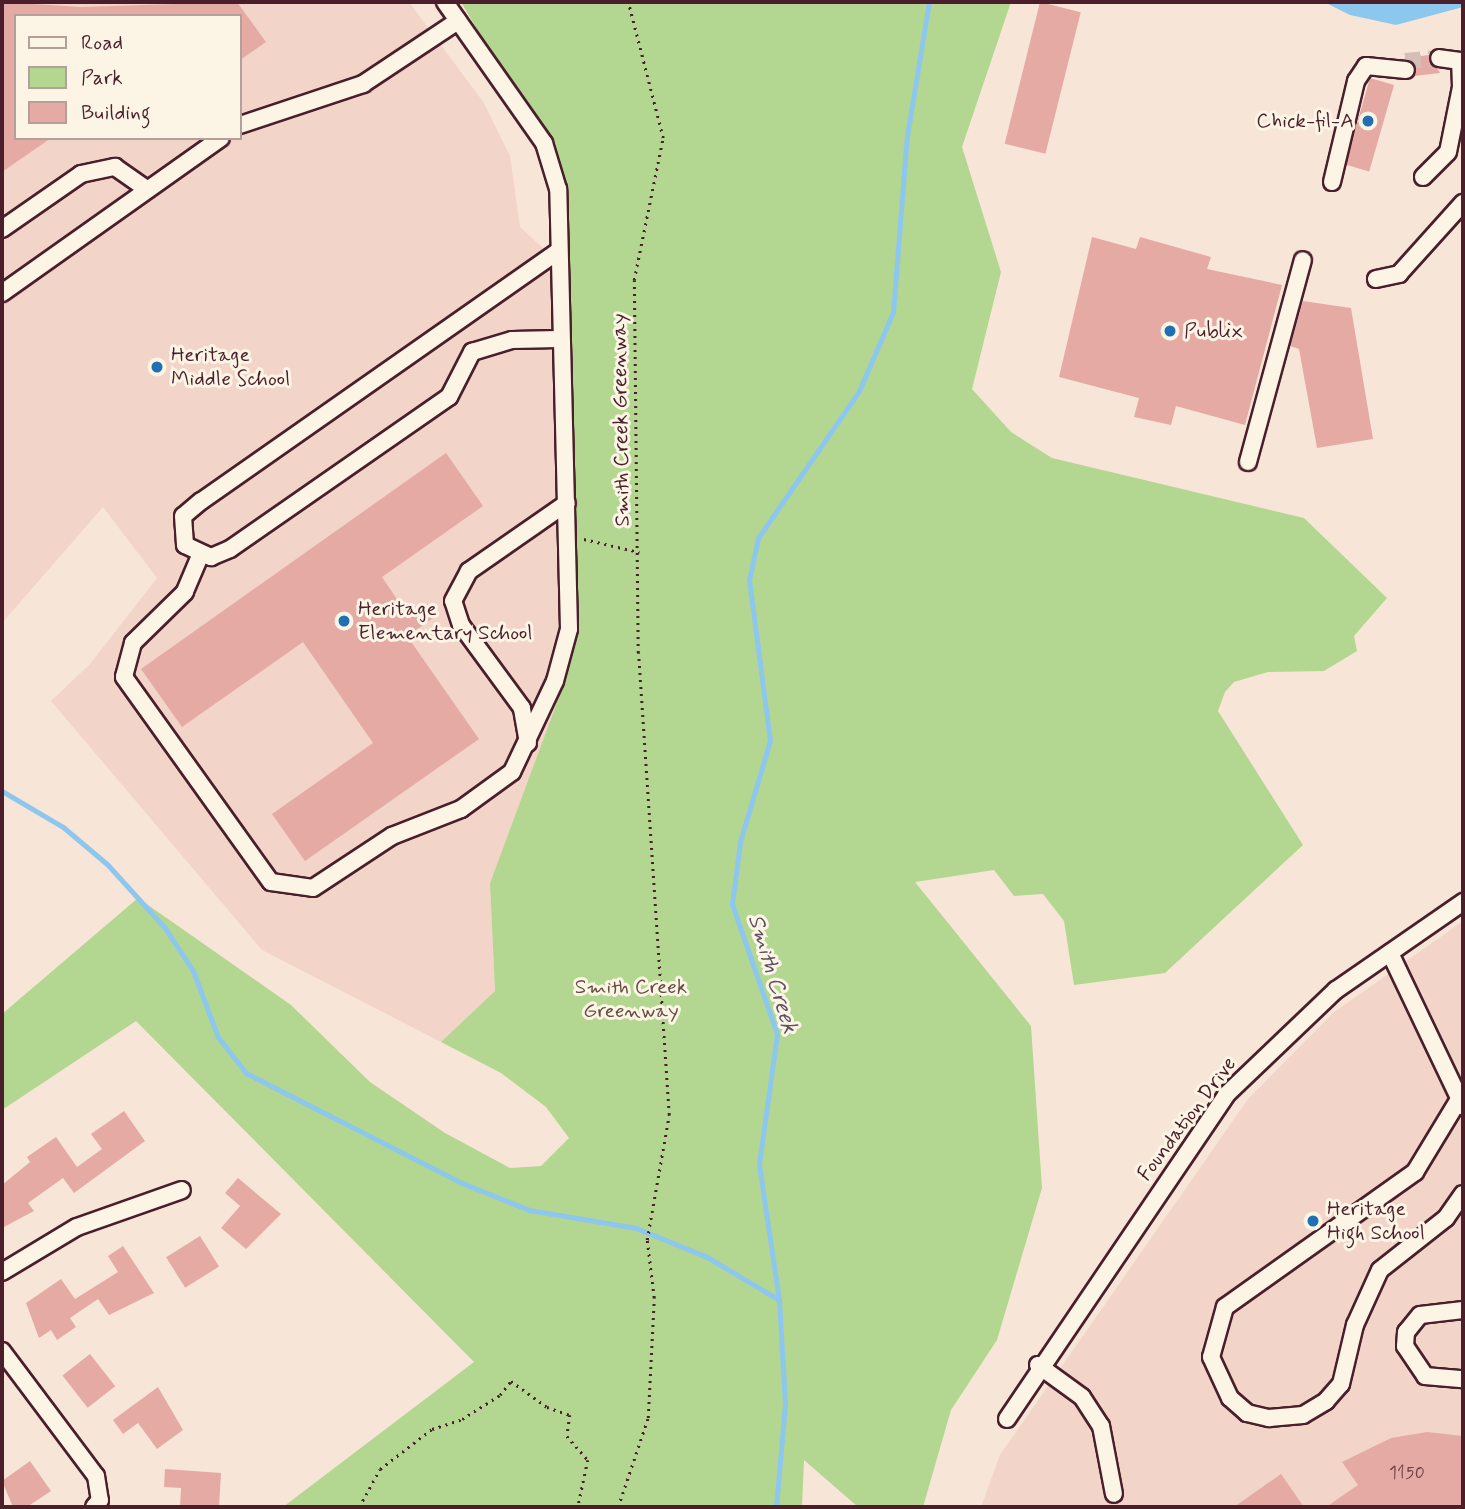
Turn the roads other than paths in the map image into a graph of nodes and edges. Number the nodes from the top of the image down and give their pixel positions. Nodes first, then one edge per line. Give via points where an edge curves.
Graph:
1 (445, 2) edge
2 (458, 21) junction
3 (1439, 63) tunnel mouth
4 (1406, 65) tunnel mouth
5 (242, 124) edge
6 (218, 140) edge
7 (1423, 177) dead end
8 (1332, 183) dead end
9 (146, 188) junction
10 (1462, 206) edge
11 (2, 229) edge
12 (557, 252) junction
13 (1303, 260) dead end
14 (1376, 279) dead end
15 (2, 293) edge
16 (559, 339) junction
17 (1248, 462) dead end
18 (567, 503) junction
19 (200, 556) junction
20 (528, 745) junction
21 (1463, 902) edge
22 (1390, 953) junction
23 (1460, 1103) edge
24 (182, 1190) dead end
25 (1463, 1194) edge
26 (2, 1272) edge
27 (1463, 1310) edge
28 (2, 1351) edge
29 (1038, 1365) junction
30 (1463, 1379) edge
31 (1007, 1419) dead end
32 (1114, 1494) dead end
33 (94, 1507) edge

1 - 2 street
2 - 5 street via 363,84
2 - 12 street via 544,143 558,189
3 - 7 street via 1460,61 1460,74 1447,152
4 - 8 street via 1366,66 1356,81
6 - 9 street
9 - 11 street via 116,167 81,174
9 - 15 street
10 - 14 street via 1399,274
12 - 16 street
12 - 19 street via 183,516 179,532
13 - 17 street
16 - 18 street
16 - 19 street via 512,340 472,352 449,397 230,549
18 - 20 street via 569,629
18 - 20 street via 469,571 453,601 461,625 522,708
19 - 20 street via 185,592 133,643 124,677 271,882 299,890 328,881 392,836 500,785
21 - 22 street, Foundation Drive
22 - 23 street via 1426,1019
22 - 29 street, Foundation Drive via 1275,1042 1226,1095
23 - 25 street via 1415,1172 1226,1307 1211,1357 1230,1398 1247,1413 1269,1418 1303,1415 1326,1401 1341,1384 1355,1325 1380,1270 1446,1218
24 - 26 street via 77,1227
27 - 30 street via 1420,1315 1406,1332 1405,1346 1425,1376
28 - 33 street via 96,1476 100,1500
29 - 31 street, Foundation Drive
29 - 32 street via 1082,1397 1101,1426

